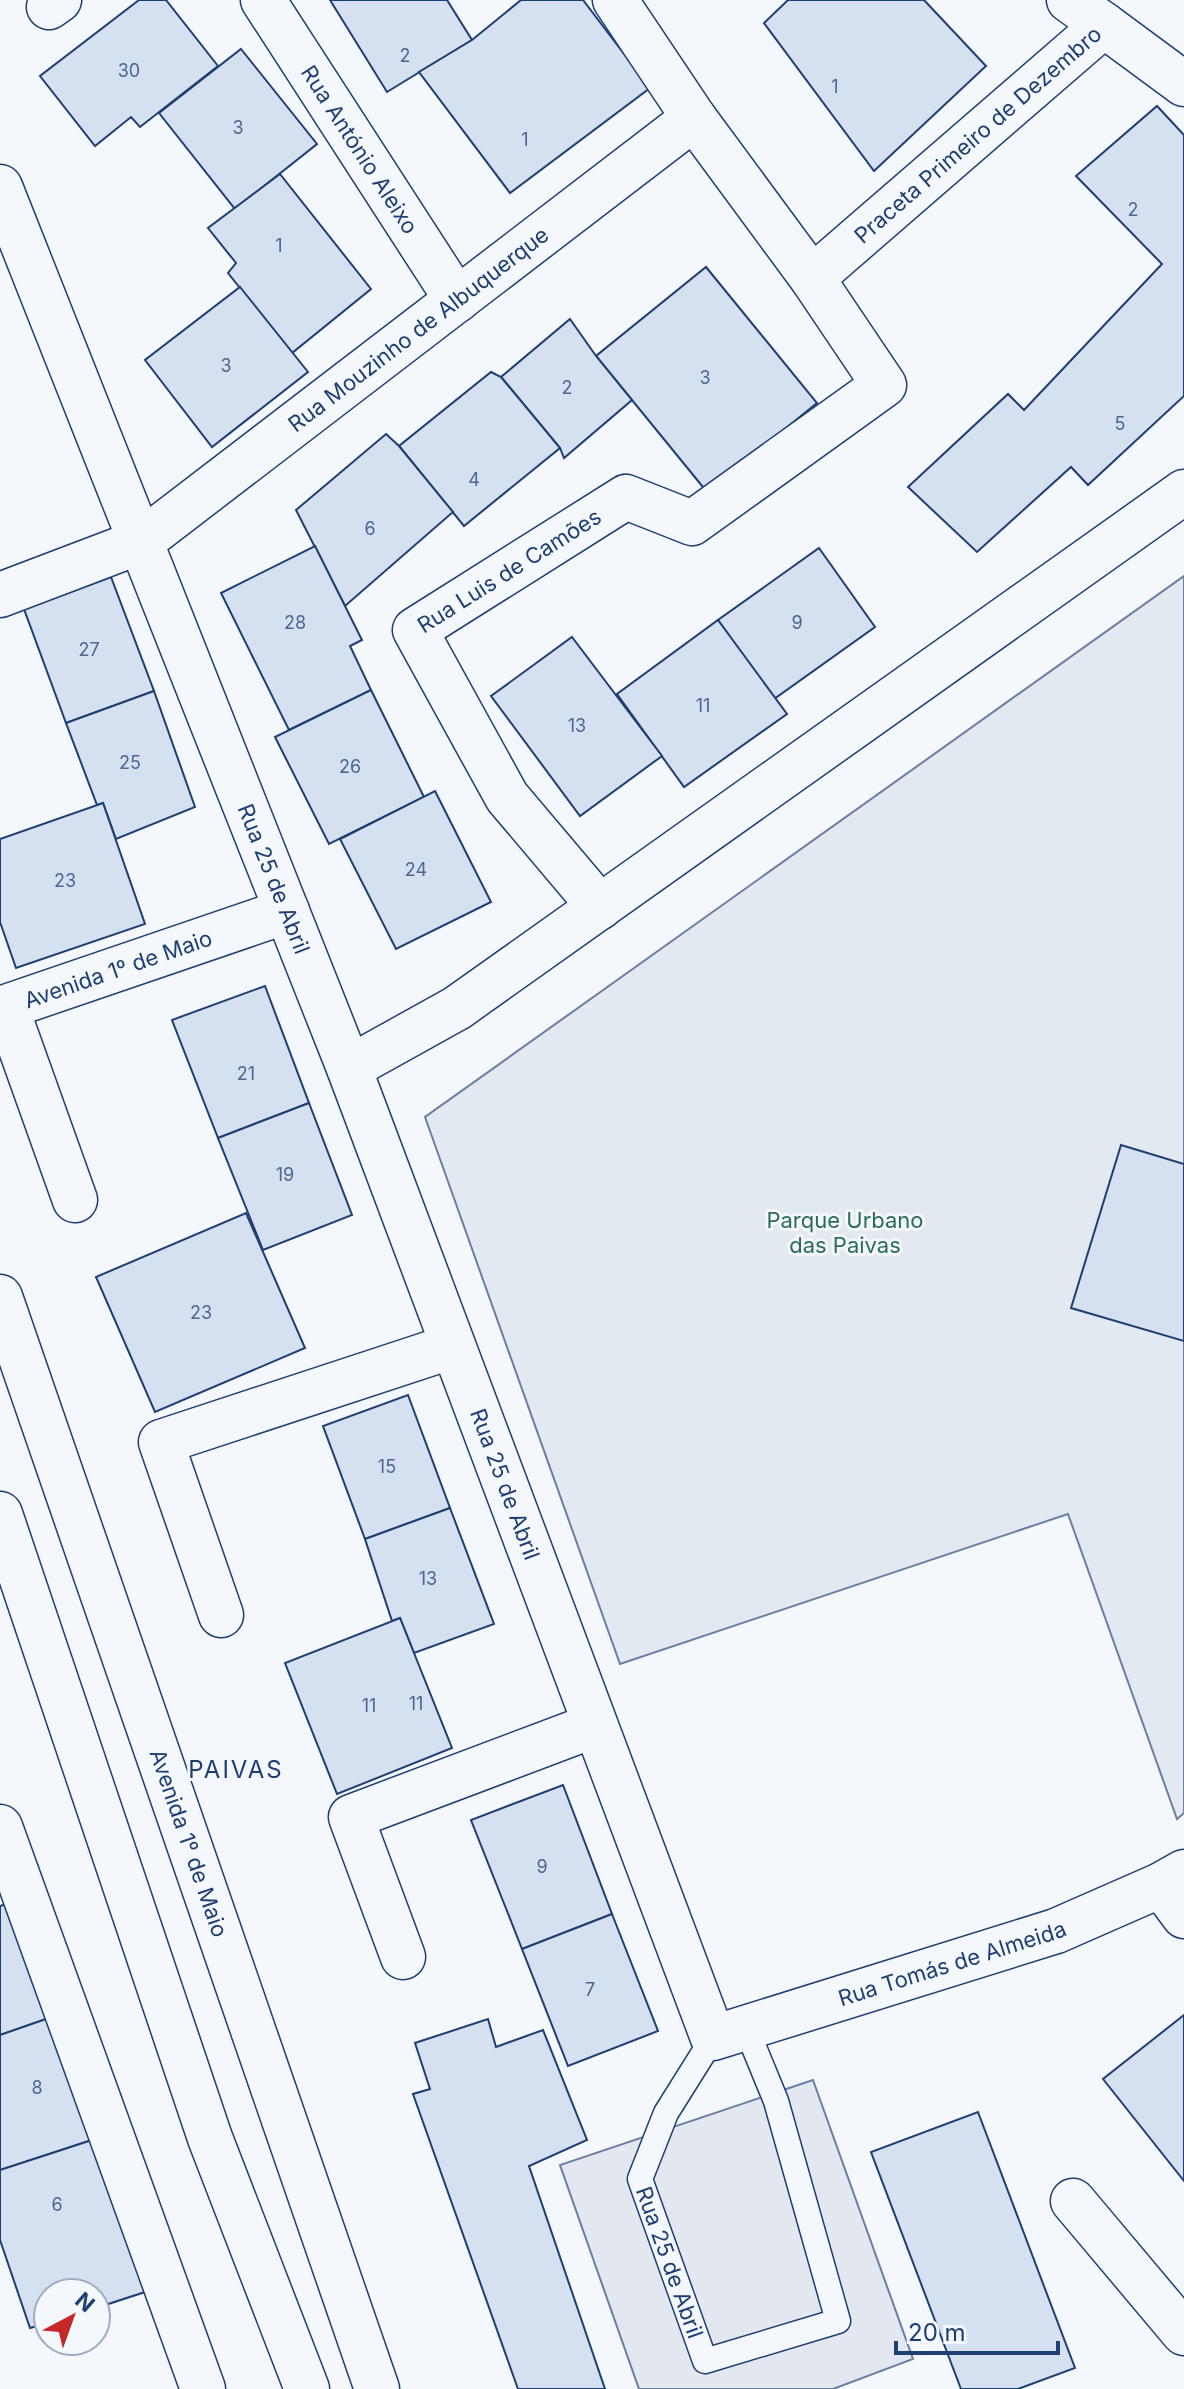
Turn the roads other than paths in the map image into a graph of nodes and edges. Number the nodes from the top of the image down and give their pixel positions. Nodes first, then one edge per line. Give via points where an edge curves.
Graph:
1 (263, 0) edge
2 (615, 0) edge
3 (1069, 0) edge
4 (1104, 25) junction
5 (1184, 84) edge
6 (694, 118) junction
7 (0, 187) edge
8 (812, 278) junction
9 (457, 300) junction
10 (1184, 492) edge
11 (142, 541) junction
12 (0, 595) edge
13 (600, 907) junction
14 (287, 911) junction
15 (349, 1068) junction
16 (75, 1200) dead end
17 (0, 1297) edge
18 (453, 1346) junction
19 (0, 1514) edge
20 (221, 1615) dead end
21 (595, 1725) junction
22 (0, 1827) edge
23 (1176, 1891) edge
24 (403, 1957) dead end
25 (729, 2033) junction
26 (1073, 2201) dead end
27 (1184, 2333) edge
28 (203, 2389) edge
29 (307, 2389) edge
30 (377, 2389) edge

1 - 9 street, Rua António Aleixo
2 - 6 street
3 - 4 street
4 - 5 street, Praceta Primeiro de Dezembro
4 - 8 street, Praceta Primeiro de Dezembro
6 - 8 street
6 - 9 street, Rua Mouzinho de Albuquerque
7 - 11 street, Rua 25 de Abril
8 - 13 street, Rua Luis de Camões via 884,385 692,523 626,497 415,630 507,797
9 - 11 street, Rua Mouzinho de Albuquerque
10 - 13 street
11 - 12 street
11 - 14 street, Rua 25 de Abril
13 - 15 street via 457,1008
14 - 15 street, Rua 25 de Abril
14 - 16 street, Avenida 1º de Maio via 6,1007
15 - 18 street, Rua 25 de Abril
17 - 30 street, Avenida 1º de Maio
18 - 20 street via 161,1442
18 - 21 street, Rua 25 de Abril
19 - 29 street via 210,2138
21 - 24 street via 351,1817
21 - 25 street, Rua 25 de Abril
22 - 28 street
23 - 25 street, Rua Tomás de Almeida
25 - 25 lane, Rua 25 de Abril via 666,2113 640,2179 705,2361 838,2321 776,2101
26 - 27 street

